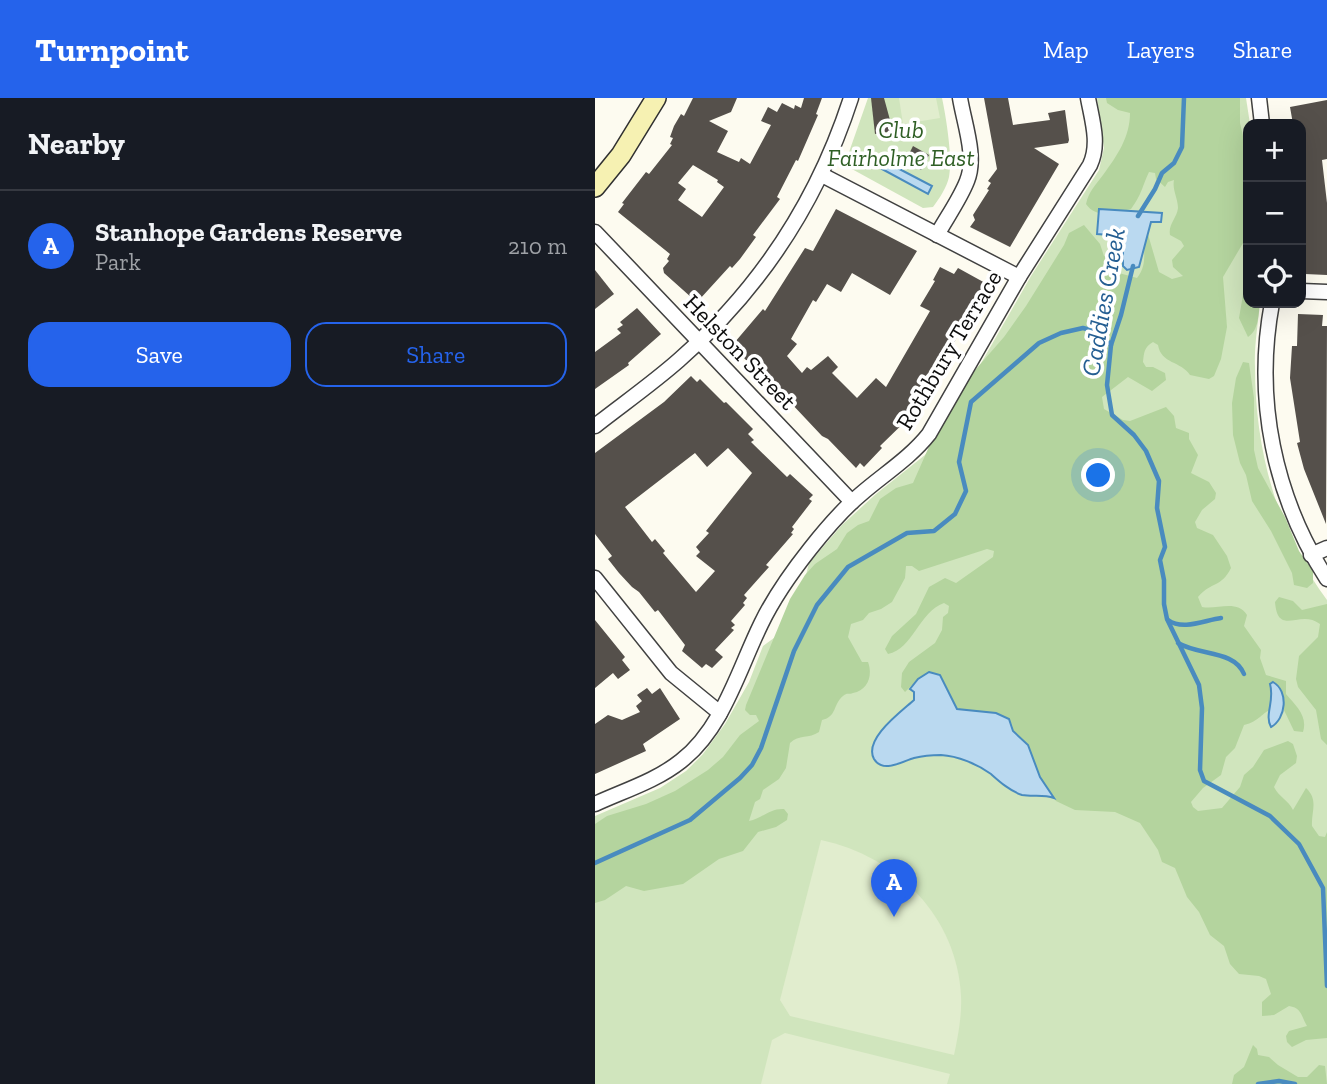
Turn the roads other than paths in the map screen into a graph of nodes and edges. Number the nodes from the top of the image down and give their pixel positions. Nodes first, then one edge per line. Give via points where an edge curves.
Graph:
1 (642, 98) edge
2 (656, 98) edge
3 (851, 98) edge
4 (960, 98) edge
5 (1088, 98) edge
6 (1259, 98) edge
7 (1261, 119) edge
8 (595, 169) edge
9 (821, 175) junction
10 (595, 187) edge
11 (595, 232) edge
12 (937, 235) junction
13 (1019, 277) junction
14 (1306, 291) edge
15 (1327, 292) edge
16 (1272, 308) edge
17 (699, 342) junction
18 (595, 426) edge
19 (852, 502) junction
20 (1327, 548) edge
21 (1311, 555) junction
22 (595, 579) edge
23 (1327, 579) edge
24 (720, 713) junction
25 (595, 804) edge

1 - 8 main road
2 - 10 main road
3 - 9 street
4 - 12 street via 970,170
5 - 13 street, Rothbury Terrace via 1094,159
6 - 7 street
9 - 12 street
9 - 17 street via 766,268
11 - 17 street, Helston Street
12 - 13 street
13 - 19 street, Rothbury Terrace via 929,434
14 - 15 street
16 - 21 street via 1266,372 1272,445 1287,500
17 - 18 street
17 - 19 street, Helston Street
19 - 24 street, Rothbury Terrace via 813,545 775,598
20 - 21 street
21 - 23 street
22 - 24 street via 671,673
24 - 25 street, Rothbury Terrace via 680,762

